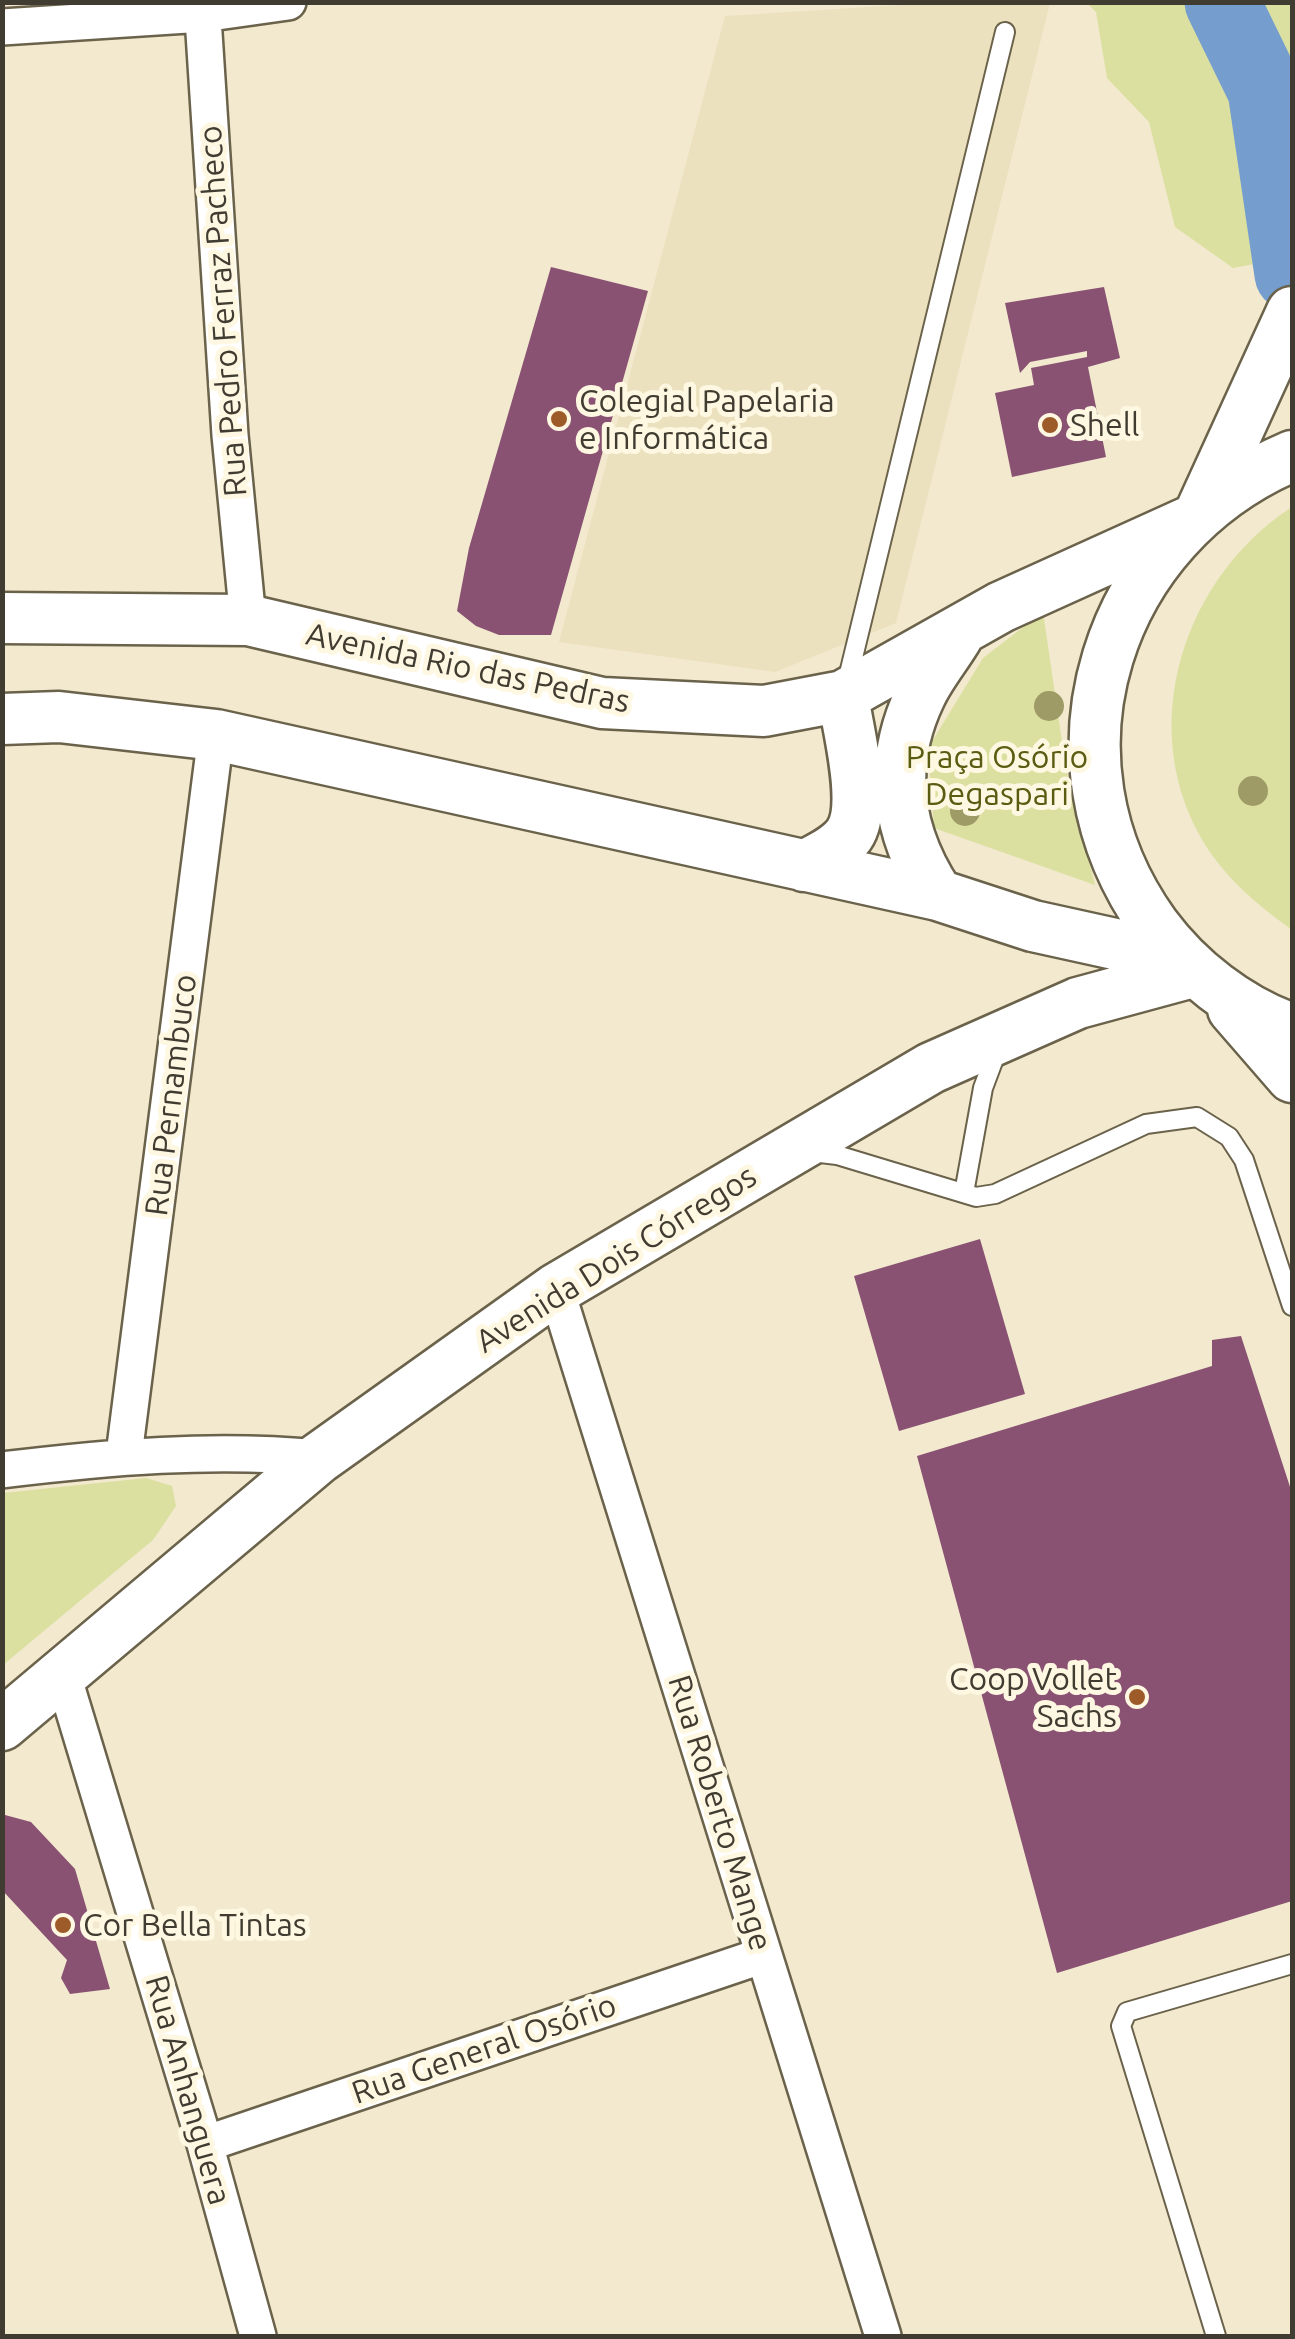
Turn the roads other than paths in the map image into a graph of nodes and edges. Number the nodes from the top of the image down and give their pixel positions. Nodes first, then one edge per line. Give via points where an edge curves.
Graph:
1 (288, 2) edge
2 (202, 8) edge
3 (2, 28) edge
4 (1005, 32) dead end
5 (1292, 312) edge
6 (1292, 456) edge
7 (1196, 516) junction
8 (2, 618) edge
9 (248, 620) junction
10 (962, 628) junction
11 (843, 696) junction
12 (2, 720) edge
13 (216, 735) junction
14 (804, 866) junction
15 (938, 895) junction
16 (1196, 971) junction
17 (1292, 1029) edge
18 (1003, 1036) junction
19 (1292, 1077) edge
20 (792, 1150) junction
21 (964, 1193) junction
22 (556, 1289) junction
23 (1292, 1306) edge
24 (124, 1454) junction
25 (320, 1458) junction
26 (2, 1470) edge
27 (62, 1672) junction
28 (2, 1724) edge
29 (764, 1955) junction
30 (1292, 1964) edge
31 (205, 2144) junction
32 (258, 2336) edge
33 (883, 2336) edge
34 (1216, 2336) edge

1 - 2 street
2 - 3 street
2 - 9 street, Rua Pedro Ferraz Pacheco
4 - 11 lane
5 - 7 main road
6 - 7 main road via 1245,479
7 - 10 main road, Avenida Rio das Pedras
7 - 16 main road via 1126,608 1100,685 1095,739 1098,792 1112,845 1134,894
8 - 9 main road, Avenida Rio das Pedras
9 - 11 main road, Avenida Rio das Pedras via 602,703 764,711
10 - 11 main road, Avenida Rio das Pedras
10 - 15 main road via 921,692 900,761 906,832
11 - 14 main road via 857,820 835,848
12 - 13 main road via 60,717
13 - 14 main road
13 - 24 street, Rua Pernambuco
14 - 15 main road
15 - 16 main road
16 - 17 main road via 1244,1006
16 - 18 main road, Avenida Dois Córregos via 1078,1003
16 - 19 main road
18 - 20 main road, Avenida Dois Córregos via 931,1068
18 - 21 lane via 984,1088
20 - 21 lane via 836,1155
20 - 22 main road, Avenida Dois Córregos
21 - 23 lane via 995,1194 1146,1124 1197,1117 1229,1137 1244,1160
22 - 25 main road, Avenida Dois Córregos
22 - 29 street, Rua Roberto Mange
24 - 25 street
24 - 26 street
25 - 27 main road, Avenida Dois Córregos
27 - 28 main road, Avenida Dois Córregos
27 - 31 street, Rua Anhanguera
29 - 31 street, Rua General Osório
29 - 33 street, Rua Roberto Mange
30 - 34 lane via 1127,2012 1121,2026
31 - 32 street, Rua Anhanguera

